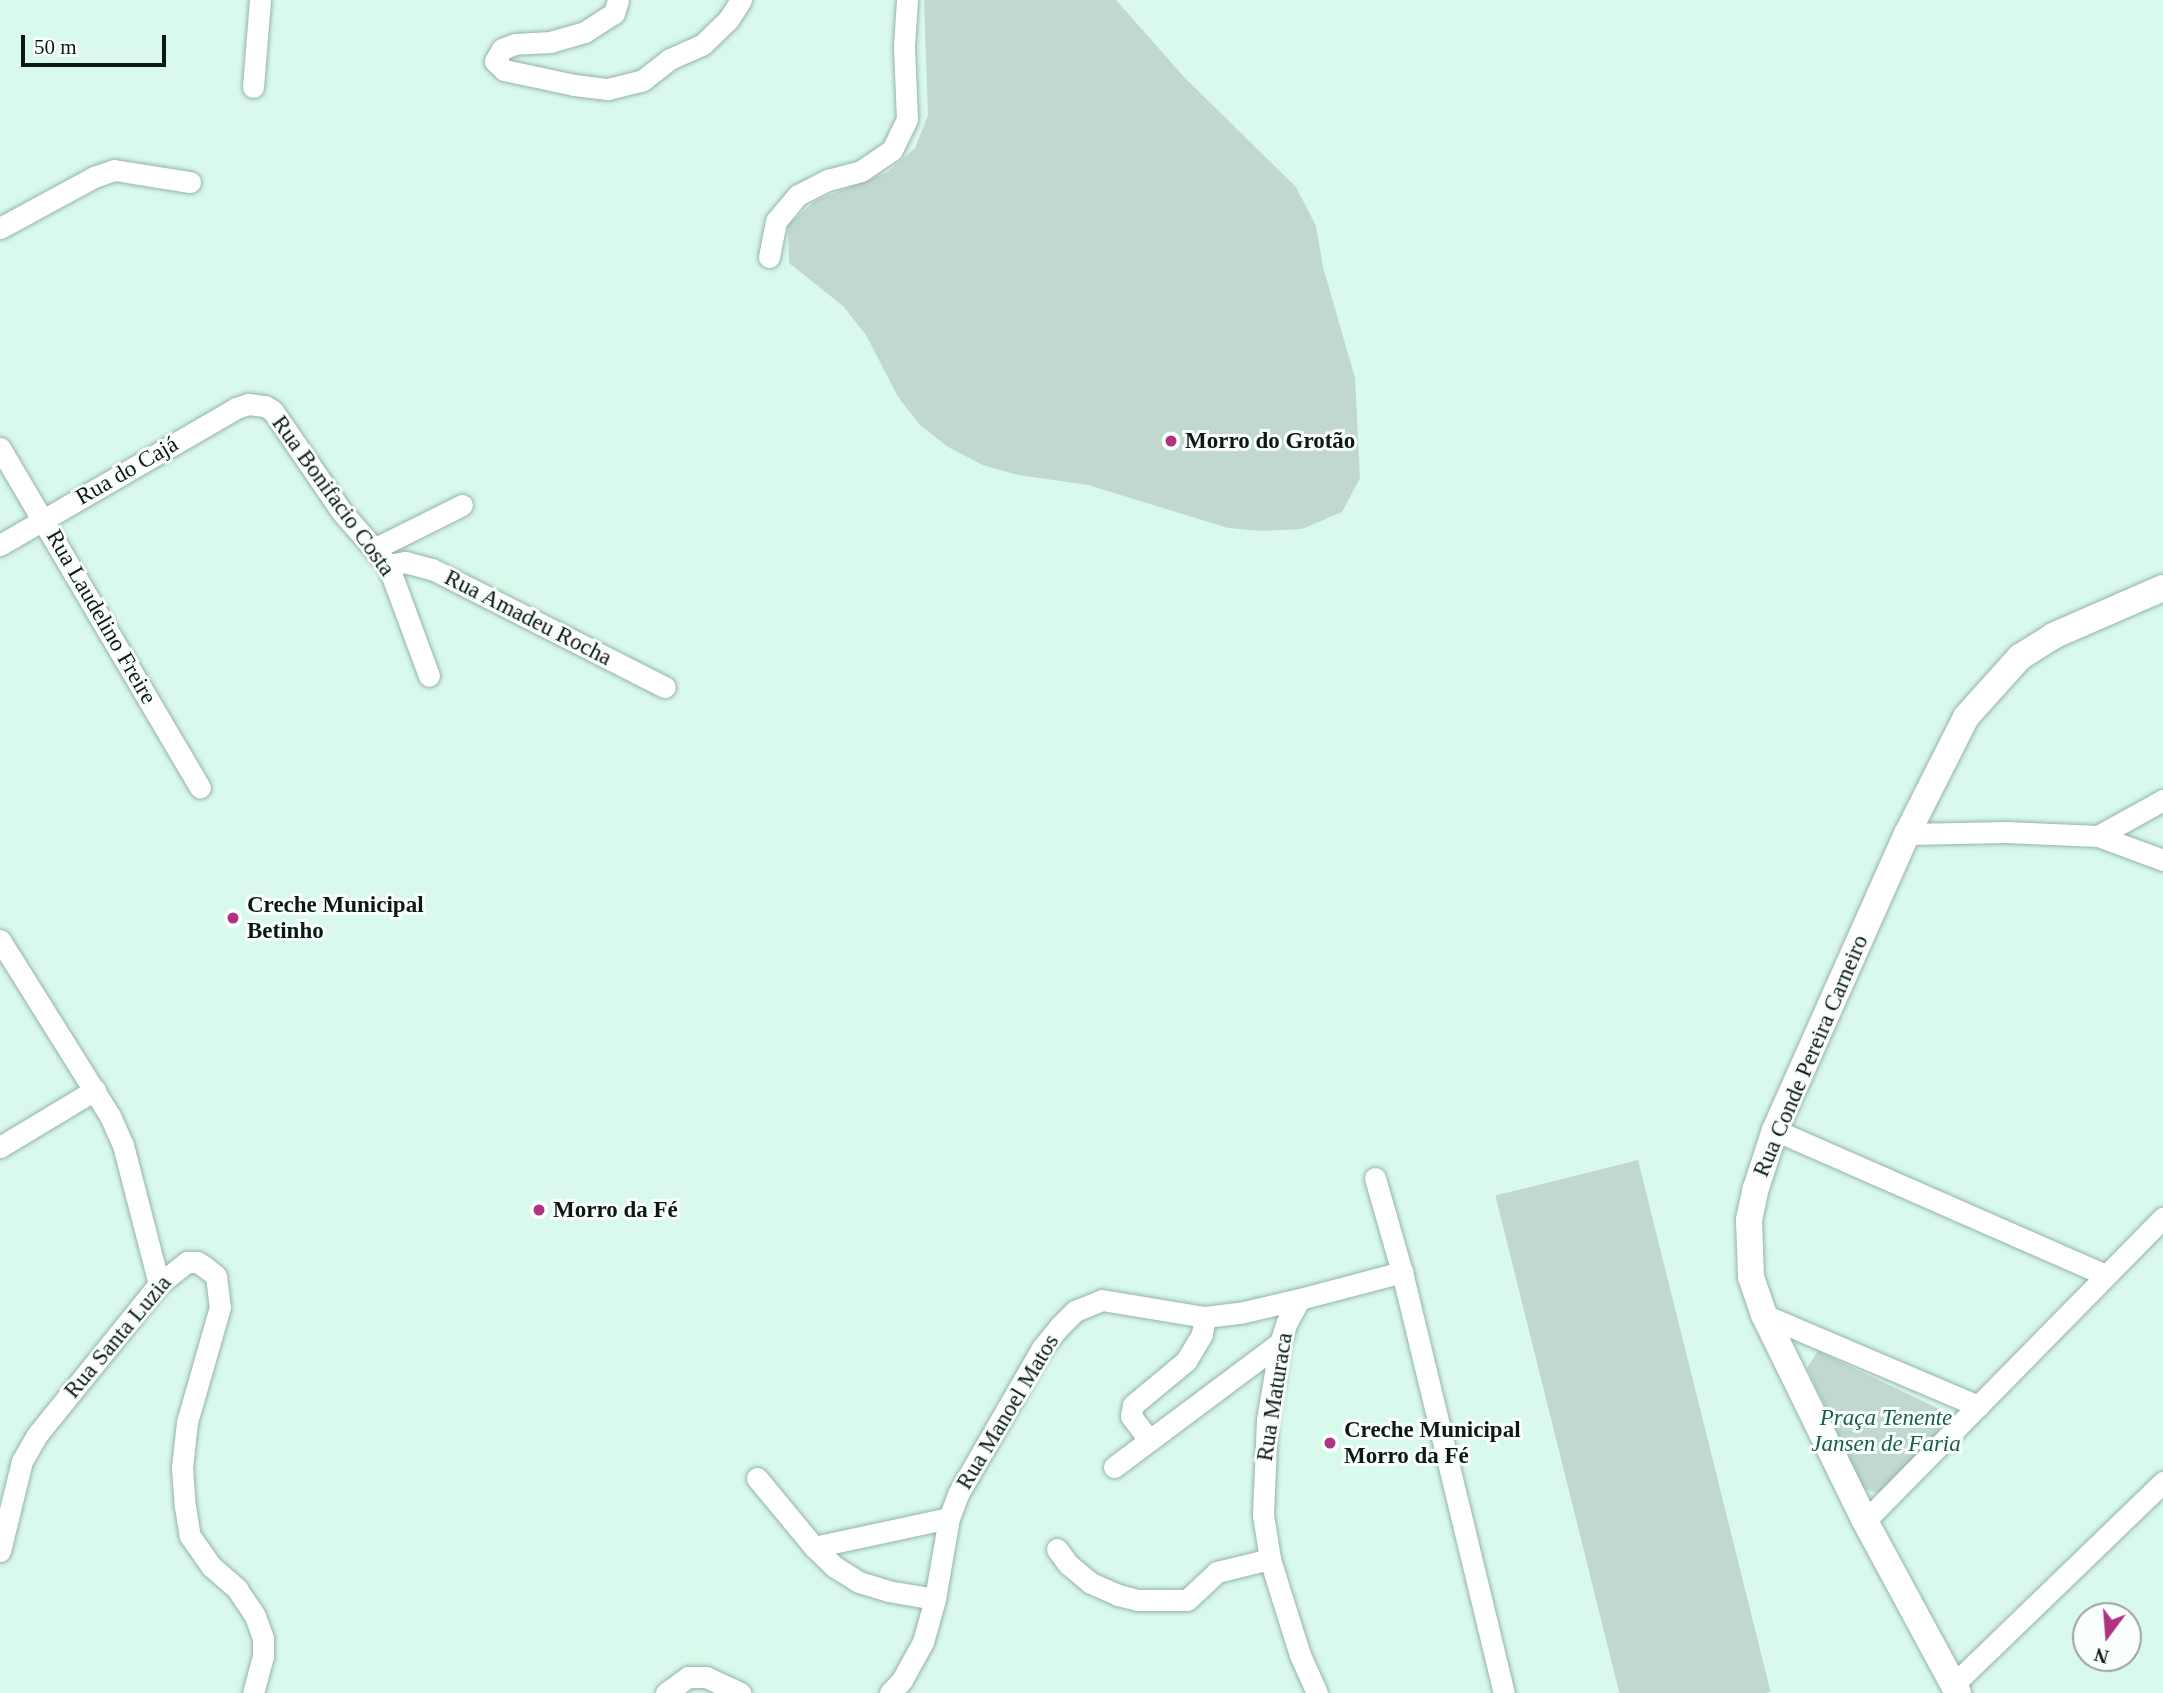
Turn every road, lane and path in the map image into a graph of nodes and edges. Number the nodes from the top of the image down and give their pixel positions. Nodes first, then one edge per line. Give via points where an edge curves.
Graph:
1 (260, 0) edge
2 (618, 0) edge
3 (741, 0) edge
4 (907, 0) edge
5 (253, 87) dead end
6 (190, 182) dead end
7 (0, 228) edge
8 (769, 257) dead end
9 (258, 404) joint
10 (0, 448) edge
11 (462, 505) dead end
12 (44, 519) junction
13 (0, 545) edge
14 (382, 556) junction
15 (2163, 588) edge
16 (429, 676) dead end
17 (664, 687) dead end
18 (200, 788) dead end
19 (2163, 800) edge
20 (1907, 835) junction
21 (2098, 836) junction
22 (2163, 860) edge
23 (0, 940) edge
24 (95, 1090) junction
25 (1775, 1129) junction
26 (0, 1147) edge
27 (1375, 1178) dead end
28 (2163, 1218) edge
29 (1402, 1272) junction
30 (2105, 1275) junction
31 (159, 1284) junction
32 (1300, 1299) junction
33 (1764, 1315) junction
34 (1205, 1317) junction
35 (1280, 1343) junction
36 (1978, 1406) junction
37 (1149, 1440) junction
38 (1114, 1467) dead end
39 (757, 1478) dead end
40 (2163, 1482) edge
41 (949, 1518) junction
42 (1864, 1521) junction
43 (814, 1547) junction
44 (1057, 1549) dead end
45 (0, 1551) edge
46 (1270, 1559) junction
47 (935, 1599) junction
48 (1956, 1688) edge
49 (253, 1693) edge
50 (666, 1693) edge
51 (740, 1693) edge
52 (890, 1693) edge
53 (1317, 1693) edge
54 (1504, 1693) edge

1 - 5 street
2 - 3 street via 614,13 585,32 551,42 515,44 502,49 495,61 504,69 573,86 608,89 643,80 670,59 703,44
4 - 8 street via 907,119 892,150 861,171 798,195 776,222
6 - 7 street via 114,170
9 - 12 street, Rua do Cajá via 236,408
9 - 14 street, Rua Bonifacio Costa via 272,411 342,512
10 - 12 street, Rua Laudelino Freire
11 - 14 street
12 - 13 street, Rua do Cajá
12 - 18 street, Rua Laudelino Freire
14 - 16 street, Rua Bonifacio Costa
14 - 17 street, Rua Amadeu Rocha via 432,569
15 - 20 street, Rua Conde Pereira Carneiro via 2053,636 2020,657 1966,717
19 - 21 street
20 - 21 street via 2006,832
20 - 25 street, Rua Conde Pereira Carneiro
21 - 22 street
23 - 24 street
24 - 26 street
24 - 31 street via 122,1144
25 - 30 street
25 - 33 street, Rua Conde Pereira Carneiro via 1749,1220 1751,1277
27 - 29 street
28 - 30 street
29 - 32 street
29 - 54 street
30 - 36 street
31 - 45 street, Rua Santa Luzia via 37,1435 22,1461
31 - 49 street, Rua Santa Luzia via 180,1265 197,1262 216,1276 220,1292 220,1307 187,1422 182,1467 185,1506 190,1536 211,1566 236,1589 259,1627 263,1656
32 - 34 street, Rua Manoel Matos
32 - 35 street, Rua Maturaca
33 - 36 street
33 - 42 street, Rua Conde Pereira Carneiro
34 - 37 street via 1202,1334 1186,1361 1133,1405 1131,1416
34 - 41 street, Rua Manoel Matos via 1102,1300 1075,1311 1042,1348 970,1469
35 - 37 street
35 - 46 street, Rua Maturaca via 1263,1471
36 - 42 street
37 - 38 street
39 - 43 street
40 - 48 street
41 - 43 street
41 - 47 street, Rua Manoel Matos
42 - 48 street, Rua Conde Pereira Carneiro
43 - 47 street via 859,1582
44 - 46 street via 1090,1583 1118,1595 1164,1601 1187,1601 1217,1572
46 - 53 street, Rua Maturaca
47 - 52 street, Rua Manoel Matos via 923,1642
50 - 51 street via 688,1677 706,1677

